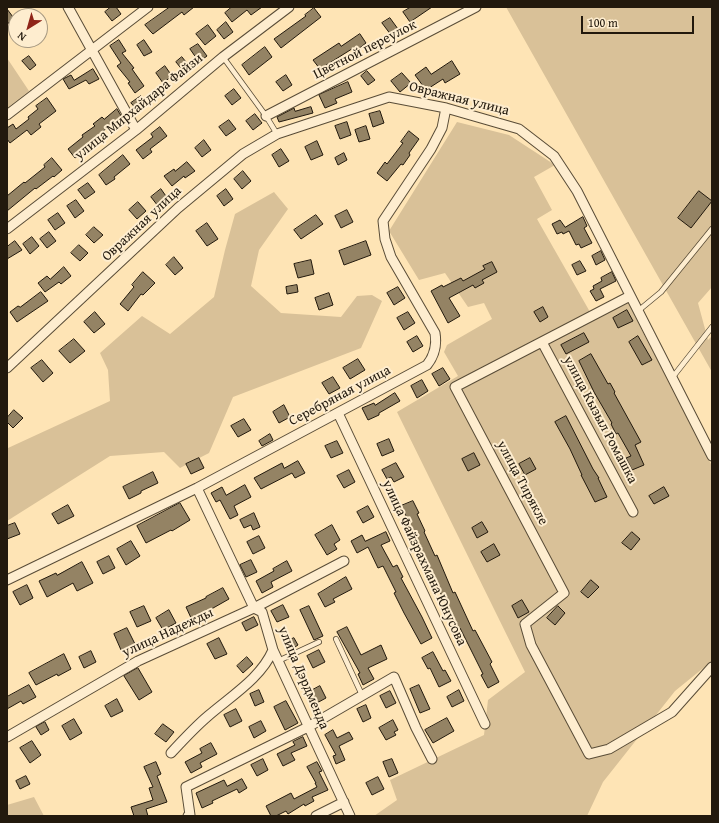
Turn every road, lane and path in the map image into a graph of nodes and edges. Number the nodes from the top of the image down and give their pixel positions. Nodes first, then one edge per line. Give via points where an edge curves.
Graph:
1 (68, 7) edge
2 (148, 7) edge
3 (289, 7) edge
4 (476, 7) edge
5 (92, 50) junction
6 (223, 57) junction
7 (446, 108) junction
8 (7, 115) edge
9 (266, 116) junction
10 (136, 130) junction
11 (277, 134) junction
12 (7, 229) edge
13 (712, 229) edge
14 (630, 296) junction
15 (638, 310) junction
16 (712, 327) edge
17 (542, 342) junction
18 (7, 368) edge
19 (672, 378) junction
20 (338, 413) junction
21 (712, 456) edge
22 (196, 488) junction
23 (633, 512) dead end
24 (344, 561) dead end
25 (7, 580) edge
26 (254, 608) junction
27 (336, 639) dead end
28 (319, 642) dead end
29 (273, 650) junction
30 (278, 661) junction
31 (712, 667) edge
32 (362, 695) junction
33 (485, 724) dead end
34 (308, 727) junction
35 (7, 736) edge
36 (171, 753) dead end
37 (432, 759) dead end
38 (344, 802) junction
39 (188, 816) edge
40 (316, 816) edge
41 (350, 816) edge

1 - 5 street
2 - 5 street
3 - 6 street, улица Мирхайдара Файзи
4 - 9 street, Цветной переулок
5 - 8 street
5 - 10 street
6 - 9 lane
6 - 10 street, улица Мирхайдара Файзи
7 - 11 street, Овражная улица via 389,97
7 - 14 street, Овражная улица via 519,129 554,156 576,191
7 - 20 street, Серебряная улица via 442,128 431,149 383,221 390,257 436,333 434,354 427,365
9 - 11 lane
10 - 12 street, улица Мирхайдара Файзи
11 - 18 street, Овражная улица via 243,154 178,208
13 - 15 lane via 661,292
14 - 15 street, Овражная улица
14 - 17 street
15 - 19 street, Овражная улица
16 - 19 lane
17 - 23 street, улица Кызыл Ромашка
17 - 31 street, улица Тирякле via 455,387 564,593 525,624 531,646 589,754 609,749 672,712
19 - 21 street, Овражная улица
20 - 22 street, Серебряная улица
20 - 33 street, улица Файзрахмана Юнусова
22 - 25 street, Серебряная улица
22 - 26 street, улица Дэрдменда
24 - 26 street, улица Надежды
26 - 29 street, улица Дэрдменда via 262,612
26 - 35 street, улица Надежды via 138,661
27 - 32 lane
28 - 30 lane
29 - 30 street, улица Дэрдменда
29 - 36 street via 263,668 192,730
30 - 34 street, улица Дэрдменда
32 - 34 street
32 - 37 street via 394,676
34 - 38 street, улица Дэрдменда
34 - 39 street via 186,787 190,815
38 - 40 street
38 - 41 street, улица Дэрдменда

